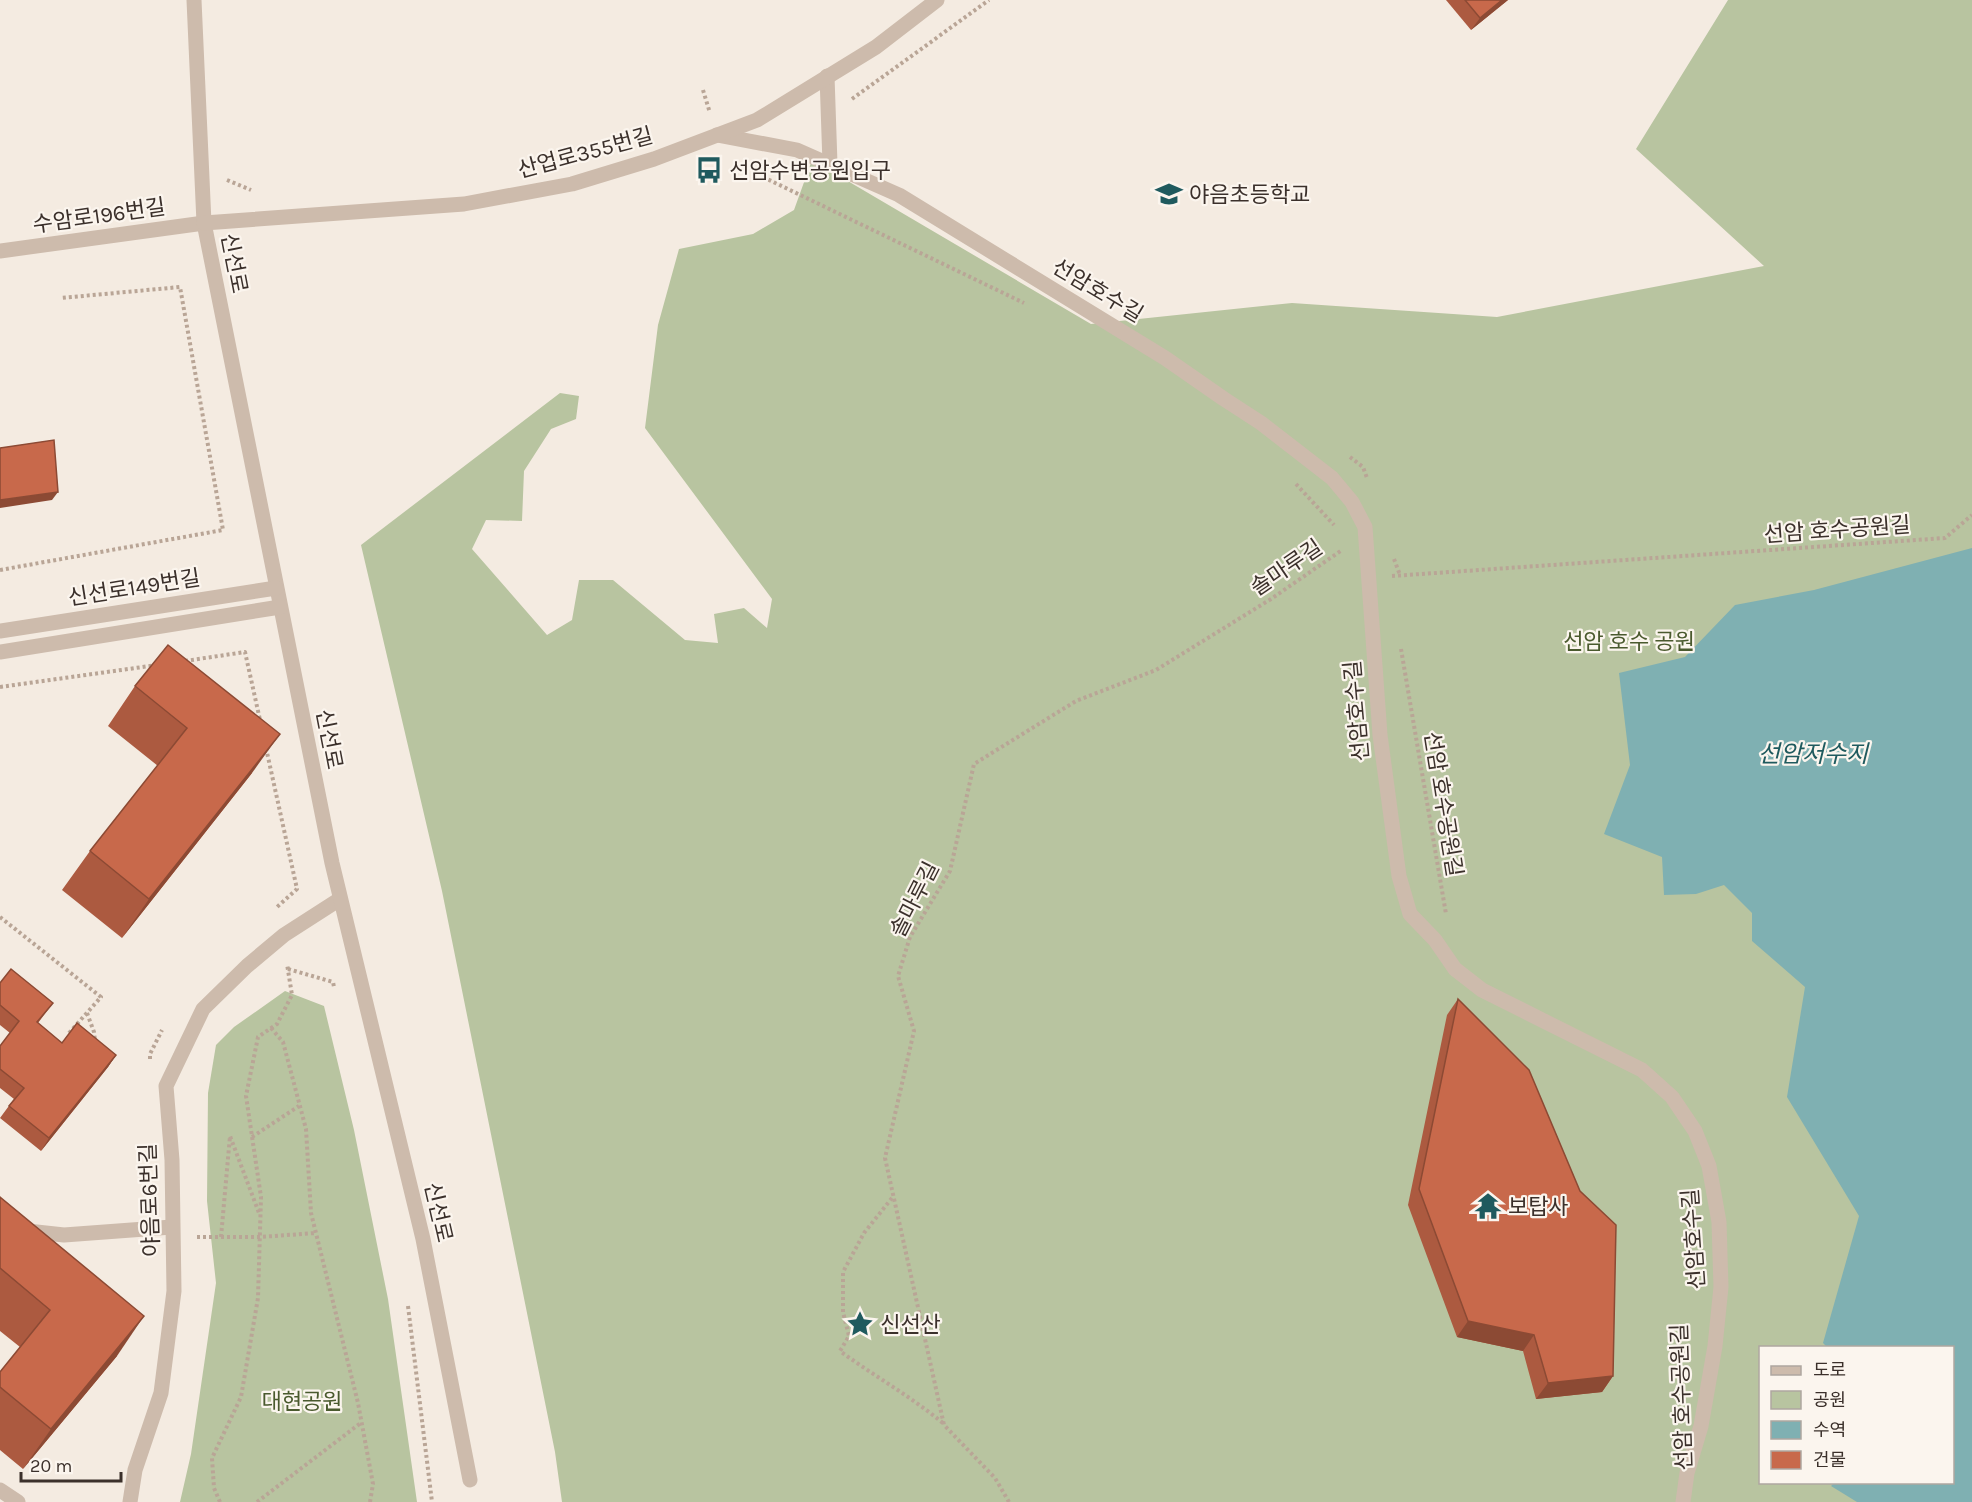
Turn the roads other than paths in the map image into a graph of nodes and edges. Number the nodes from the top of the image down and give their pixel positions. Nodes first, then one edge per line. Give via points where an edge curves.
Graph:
1 (194, 0) edge
2 (937, 0) edge
3 (827, 76) junction
4 (717, 135) junction
5 (830, 164) junction
6 (204, 223) junction
7 (0, 251) edge
8 (276, 588) junction
9 (280, 608) junction
10 (0, 631) edge
11 (0, 652) edge
12 (340, 899) junction
13 (172, 1227) junction
14 (0, 1228) edge
15 (470, 1480) dead end
16 (0, 1490) edge
17 (18, 1502) edge
18 (130, 1502) edge
19 (1683, 1502) edge

1 - 6 street, 신선로
2 - 3 street, 산업로355번길 via 876,47
3 - 4 street, 산업로355번길 via 757,120
3 - 5 street
4 - 5 street, 선암호수길 via 797,150
4 - 6 street, 산업로355번길 via 572,184 464,204
5 - 19 street, 선암호수길 via 899,195 1165,358 1262,423 1332,478 1352,502 1365,527 1381,747 1399,876 1410,915 1435,940 1455,969 1482,990 1642,1070 1672,1097 1695,1131 1709,1166 1719,1222 1721,1287 1715,1347
6 - 7 street, 수암로196번길
6 - 8 street, 신선로
8 - 9 street, 신선로
8 - 10 street, 신선로149번길
9 - 11 street
9 - 12 street, 신선로
12 - 13 street, 야음로6번길 via 284,935 203,1008 166,1086
12 - 15 street, 신선로 via 423,1239
13 - 14 street via 64,1235
13 - 18 street, 야음로6번길 via 174,1291 161,1394 135,1470
16 - 17 street

